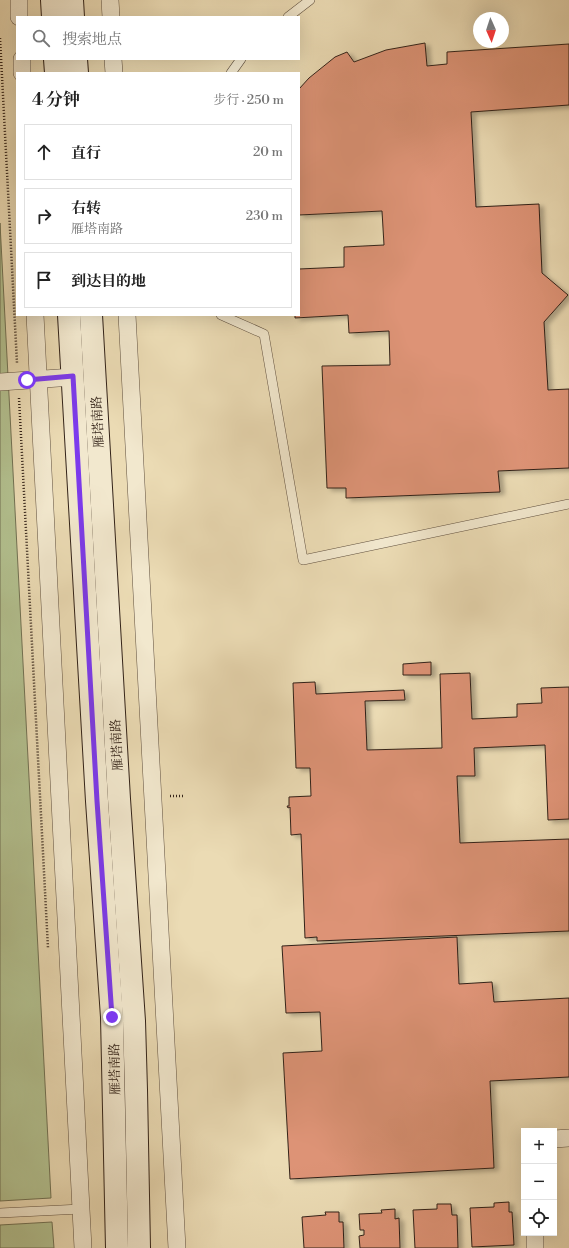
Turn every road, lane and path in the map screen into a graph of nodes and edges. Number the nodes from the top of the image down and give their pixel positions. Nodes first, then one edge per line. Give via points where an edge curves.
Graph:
1 (19, 0) edge
2 (52, 0) edge
3 (72, 0) edge
4 (110, 0) edge
5 (310, 0) edge
6 (19, 16) edge
7 (53, 16) edge
8 (73, 16) edge
9 (111, 16) edge
10 (289, 16) edge
11 (0, 38) edge
12 (22, 60) edge
13 (55, 60) edge
14 (76, 60) edge
15 (113, 60) edge
16 (240, 60) edge
17 (22, 72) edge
18 (56, 72) edge
19 (77, 72) edge
20 (114, 72) edge
21 (232, 72) edge
22 (35, 316) edge
23 (69, 316) edge
24 (91, 316) edge
25 (127, 316) edge
26 (223, 316) edge
27 (73, 376) junction
28 (38, 380) junction
29 (18, 381) junction
30 (0, 382) edge
31 (569, 504) edge
32 (48, 953) dead end
33 (569, 1138) edge
34 (557, 1139) edge
35 (81, 1209) junction
36 (0, 1213) edge
37 (535, 1236) edge
38 (83, 1248) edge
39 (118, 1248) edge
40 (139, 1248) edge
41 (177, 1248) edge
42 (535, 1248) edge

1 - 6 street
2 - 7 main road
3 - 8 main road
4 - 9 street
5 - 10 lane
11 - 29 path
12 - 17 street
13 - 18 main road
14 - 19 main road
15 - 20 street
16 - 21 lane
22 - 28 street
23 - 27 main road, 雁塔南路
24 - 40 main road, 雁塔南路 via 134,1021
25 - 41 street
26 - 31 lane via 264,334 303,560
27 - 28 street
27 - 39 main road, 雁塔南路 via 112,1017
28 - 29 street
28 - 35 street
29 - 30 street
29 - 32 path
33 - 34 street
35 - 36 lane
35 - 38 street
37 - 42 street

